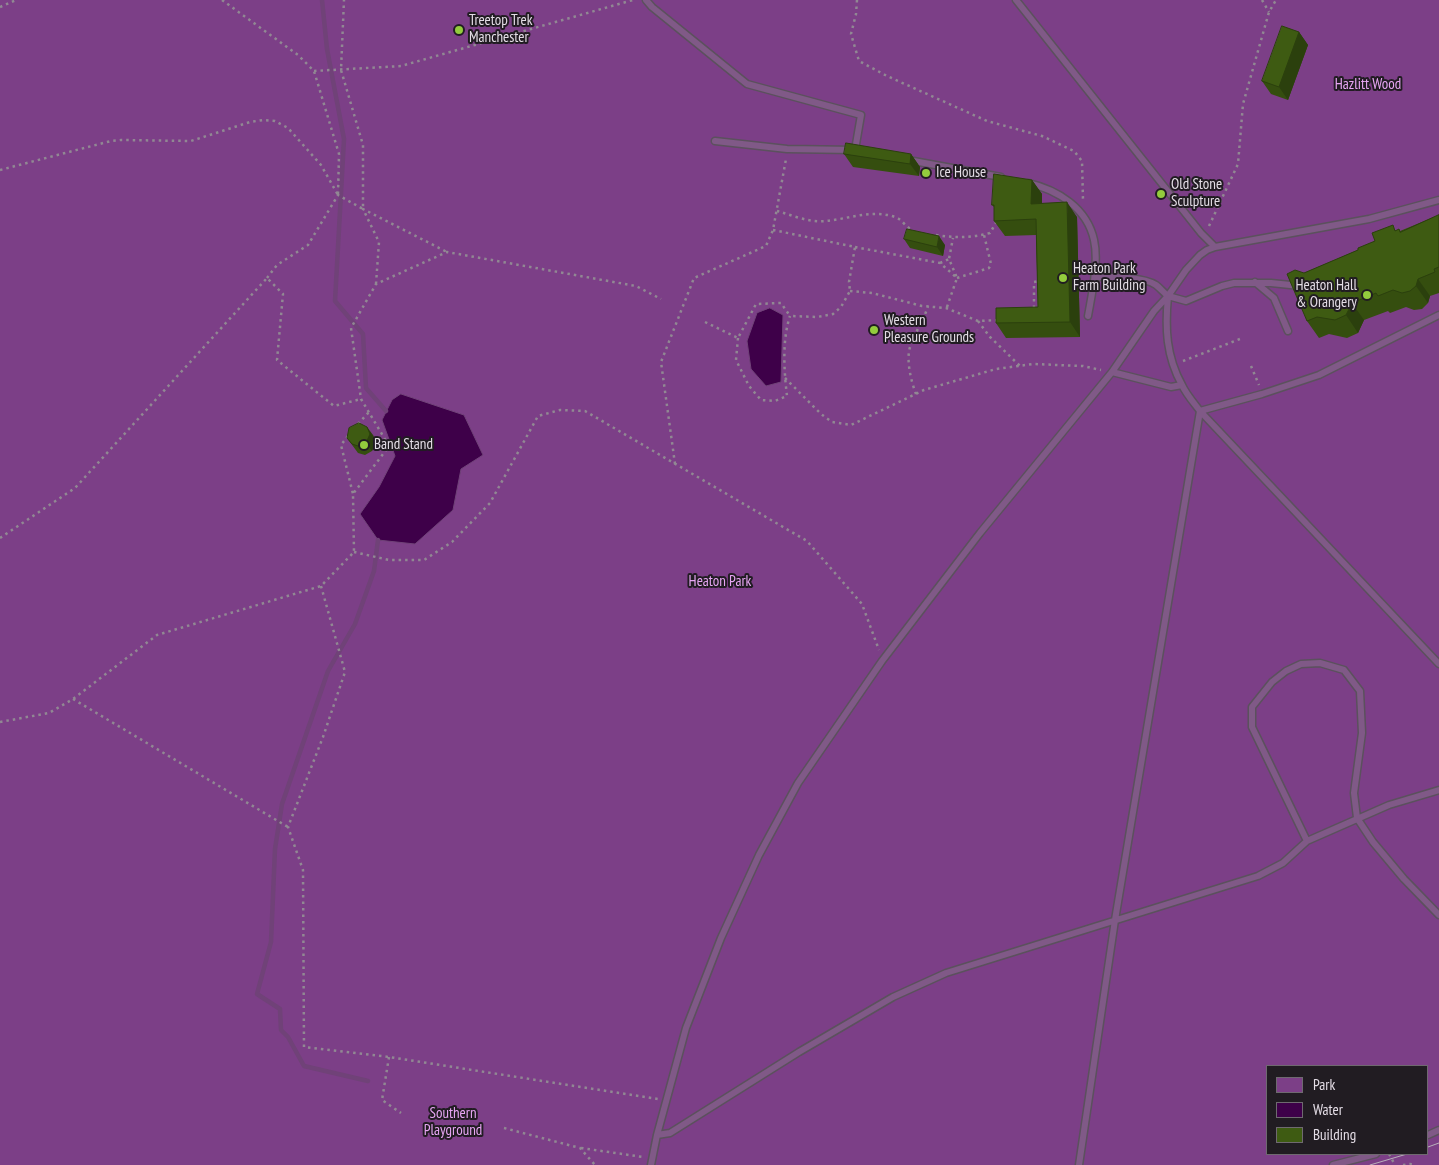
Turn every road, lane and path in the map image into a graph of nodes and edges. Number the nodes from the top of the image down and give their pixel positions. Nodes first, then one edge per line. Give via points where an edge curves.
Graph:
1 (16, 0) edge
2 (222, 0) edge
3 (344, 0) edge
4 (634, 0) edge
5 (646, 0) edge
6 (857, 0) edge
7 (1016, 0) edge
8 (1262, 0) edge
9 (1276, 0) edge
10 (0, 7) edge
11 (1269, 12) junction
12 (340, 70) junction
13 (314, 71) junction
14 (715, 141) dead end
15 (788, 149) junction
16 (855, 150) junction
17 (864, 152) edge
18 (903, 159) edge
19 (1, 169) edge
20 (1011, 179) edge
21 (1019, 181) edge
22 (338, 195) junction
23 (1439, 200) edge
24 (363, 209) junction
25 (777, 211) junction
26 (1000, 215) edge
27 (1083, 215) junction
28 (774, 230) junction
29 (918, 231) edge
30 (1201, 233) junction
31 (932, 235) edge
32 (984, 235) junction
33 (953, 238) junction
34 (1215, 247) junction
35 (856, 248) junction
36 (447, 252) junction
37 (949, 258) junction
38 (940, 263) junction
39 (1095, 277) junction
40 (267, 278) junction
41 (957, 278) junction
42 (1043, 281) edge
43 (1255, 282) junction
44 (376, 284) junction
45 (1300, 286) edge
46 (850, 291) junction
47 (1168, 296) junction
48 (660, 300) dead end
49 (928, 306) junction
50 (946, 308) junction
51 (1034, 314) edge
52 (1439, 315) edge
53 (790, 316) junction
54 (1088, 316) dead end
55 (1005, 319) edge
56 (978, 321) junction
57 (705, 322) dead end
58 (1288, 331) dead end
59 (738, 338) junction
60 (1240, 338) dead end
61 (1184, 360) dead end
62 (1020, 366) junction
63 (1251, 366) dead end
64 (1112, 372) junction
65 (1255, 376) dead end
66 (785, 378) junction
67 (1182, 385) junction
68 (916, 394) junction
69 (361, 399) junction
70 (1200, 411) junction
71 (369, 412) junction
72 (358, 425) edge
73 (352, 432) edge
74 (675, 464) junction
75 (353, 494) junction
76 (0, 538) edge
77 (354, 552) junction
78 (322, 586) junction
79 (882, 660) junction
80 (1439, 664) edge
81 (73, 699) junction
82 (0, 722) edge
83 (1439, 790) edge
84 (1357, 818) junction
85 (288, 827) junction
86 (1307, 842) junction
87 (1439, 915) edge
88 (1116, 920) junction
89 (389, 1058) junction
90 (666, 1100) junction
91 (401, 1113) dead end
92 (504, 1128) dead end
93 (657, 1135) junction
94 (580, 1148) junction
95 (1372, 1155) edge
96 (652, 1162) edge
97 (595, 1165) edge
98 (1079, 1165) edge
99 (1333, 1165) edge
100 (1403, 1165) edge
101 (1415, 1165) edge

1 - 10 path
2 - 13 path via 298,55
3 - 12 path
4 - 12 path via 401,66
5 - 16 lane via 747,84 861,115
6 - 27 path via 851,34 859,61 987,120 1042,136 1074,150 1082,161
7 - 30 lane
8 - 11 path
9 - 11 path
11 - 30 path via 1243,104 1238,164 1211,224
12 - 13 path
12 - 24 path via 363,145
13 - 22 path via 339,154
14 - 15 lane
15 - 16 lane
15 - 25 path
16 - 17 lane
18 - 20 lane
19 - 22 path via 111,141 191,141 250,122 269,120 288,128 321,165
21 - 27 lane via 1057,193
22 - 24 path
22 - 40 path via 308,245 277,265
23 - 34 lane via 1369,220
24 - 36 path
24 - 44 path via 379,242
25 - 28 path
25 - 29 path via 825,222 872,214 896,217 910,230
26 - 32 path via 990,234
27 - 39 lane via 1095,241
28 - 35 path
28 - 74 path via 766,246 694,278 661,362
30 - 34 lane
31 - 33 path
32 - 33 path
32 - 41 path via 991,264 989,268
33 - 37 path
34 - 47 lane via 1200,255
35 - 38 path
35 - 46 path
36 - 44 path
36 - 48 path via 636,286
37 - 38 path
37 - 41 path
38 - 41 path
39 - 47 lane via 1147,282
39 - 54 lane
40 - 69 path via 283,294 277,360 334,406
40 - 76 path via 75,488
41 - 50 path
42 - 51 path via 1034,282
43 - 45 lane
43 - 47 lane via 1222,286 1186,301
43 - 58 lane via 1274,298
44 - 69 path via 351,328
46 - 49 path
46 - 53 path via 833,314
47 - 64 lane
47 - 67 lane via 1166,341
49 - 50 path
49 - 68 path via 909,348 910,380
50 - 56 path
52 - 70 lane via 1319,375
53 - 59 path via 781,303 756,304
53 - 66 path via 786,327
55 - 56 path
56 - 62 path
57 - 59 path
59 - 66 path via 736,360 749,386 761,400 776,401 787,396
60 - 61 path
62 - 64 path via 1083,366
62 - 68 path via 996,369
63 - 65 path
64 - 67 lane via 1171,387
64 - 79 lane via 980,533
66 - 68 path via 832,422 851,425
67 - 70 lane
69 - 71 path
70 - 80 lane
70 - 88 lane
71 - 72 path
71 - 75 path via 389,446
73 - 75 path via 341,445
74 - 77 path via 585,411 560,410 538,416 490,503 452,542 424,560 389,560
74 - 79 path via 807,541 862,604
75 - 77 path
77 - 78 path
78 - 81 path via 157,635
78 - 85 path via 345,672
79 - 90 lane via 798,783 759,855 721,938 686,1028
81 - 82 path via 49,713
81 - 85 path
83 - 84 lane
84 - 86 lane
84 - 86 lane via 1354,793 1362,733 1360,692 1344,670 1320,662 1301,664 1286,671 1261,695 1252,707 1252,727
84 - 87 lane via 1372,842 1404,880
85 - 89 path via 303,870 304,1047
86 - 88 lane via 1283,863 1258,876
88 - 93 lane via 946,972 894,997 799,1052 670,1133
88 - 98 lane
89 - 90 path
89 - 91 path via 382,1100
90 - 93 lane
92 - 94 path
93 - 96 lane
94 - 96 path
94 - 97 path
95 - 99 lane
100 - 101 path

